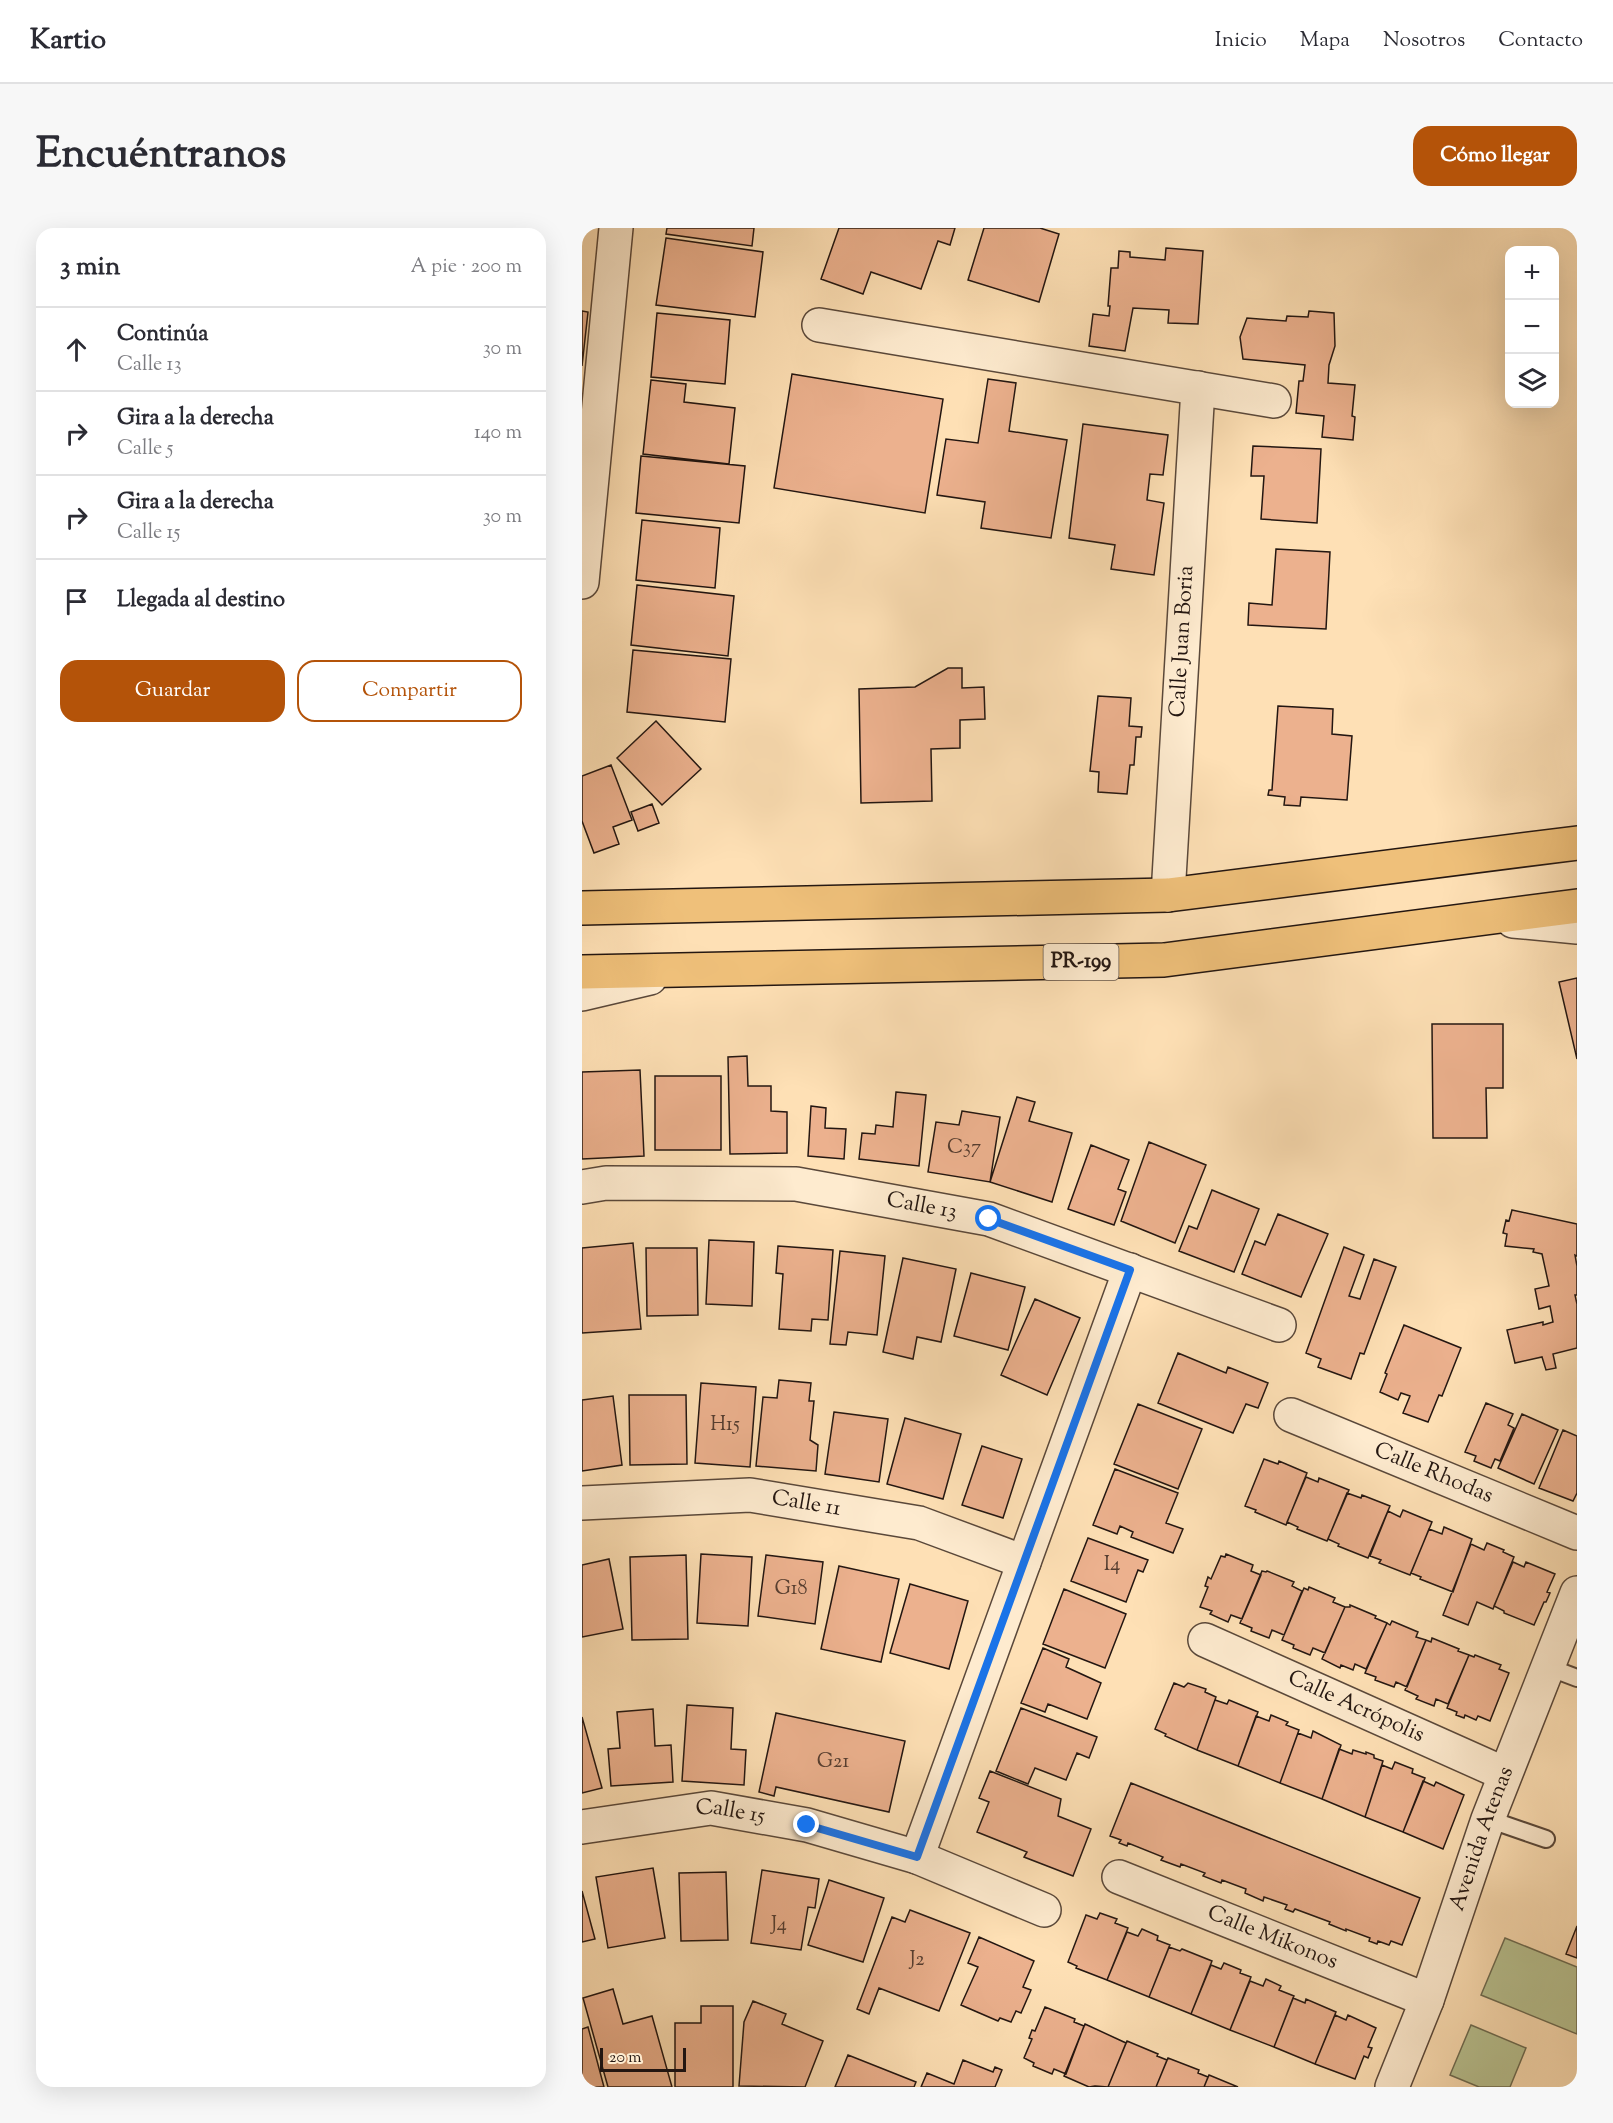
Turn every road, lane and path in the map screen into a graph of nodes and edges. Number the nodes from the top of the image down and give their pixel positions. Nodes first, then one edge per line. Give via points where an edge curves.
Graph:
1 (616, 228) edge
2 (819, 325) dead end
3 (1198, 388) junction
4 (1274, 401) dead end
5 (582, 582) edge
6 (1577, 843) edge
7 (1168, 894) junction
8 (1577, 906) edge
9 (582, 908) edge
10 (1487, 918) junction
11 (1577, 927) edge
12 (684, 970) junction
13 (582, 972) edge
14 (582, 994) edge
15 (582, 1187) edge
16 (1130, 1270) junction
17 (1279, 1325) dead end
18 (1291, 1415) dead end
19 (582, 1503) edge
20 (1577, 1533) edge
21 (1024, 1562) junction
22 (1577, 1593) edge
23 (1205, 1640) dead end
24 (1562, 1673) edge
25 (1505, 1774) junction
26 (1488, 1819) junction
27 (582, 1827) edge
28 (1546, 1839) dead end
29 (917, 1857) junction
30 (1119, 1877) dead end
31 (1044, 1910) dead end
32 (1427, 2000) junction
33 (1392, 2087) edge

1 - 5 street
2 - 3 street
3 - 4 street
3 - 7 street, Calle Juan Boria
6 - 7 main road
7 - 9 main road
8 - 10 main road, PR-199
10 - 11 street
10 - 12 main road, PR-199 via 1164,960
12 - 13 main road, PR-199
12 - 14 street
15 - 16 street, Calle 13 via 606,1183 796,1184 989,1219
16 - 17 street, Calle 13
16 - 21 street
18 - 20 street, Calle Rhodas
19 - 21 street, Calle 11 via 750,1495 919,1523
21 - 29 street
22 - 24 street, Avenida Atenas
23 - 25 street, Calle Acrópolis
24 - 25 street, Avenida Atenas
25 - 26 street, Avenida Atenas
26 - 28 lane
26 - 32 street, Avenida Atenas
27 - 29 street, Calle 15 via 711,1808 807,1825
29 - 31 street, Calle 15
30 - 32 street, Calle Mikonos
32 - 33 street, Avenida Atenas

